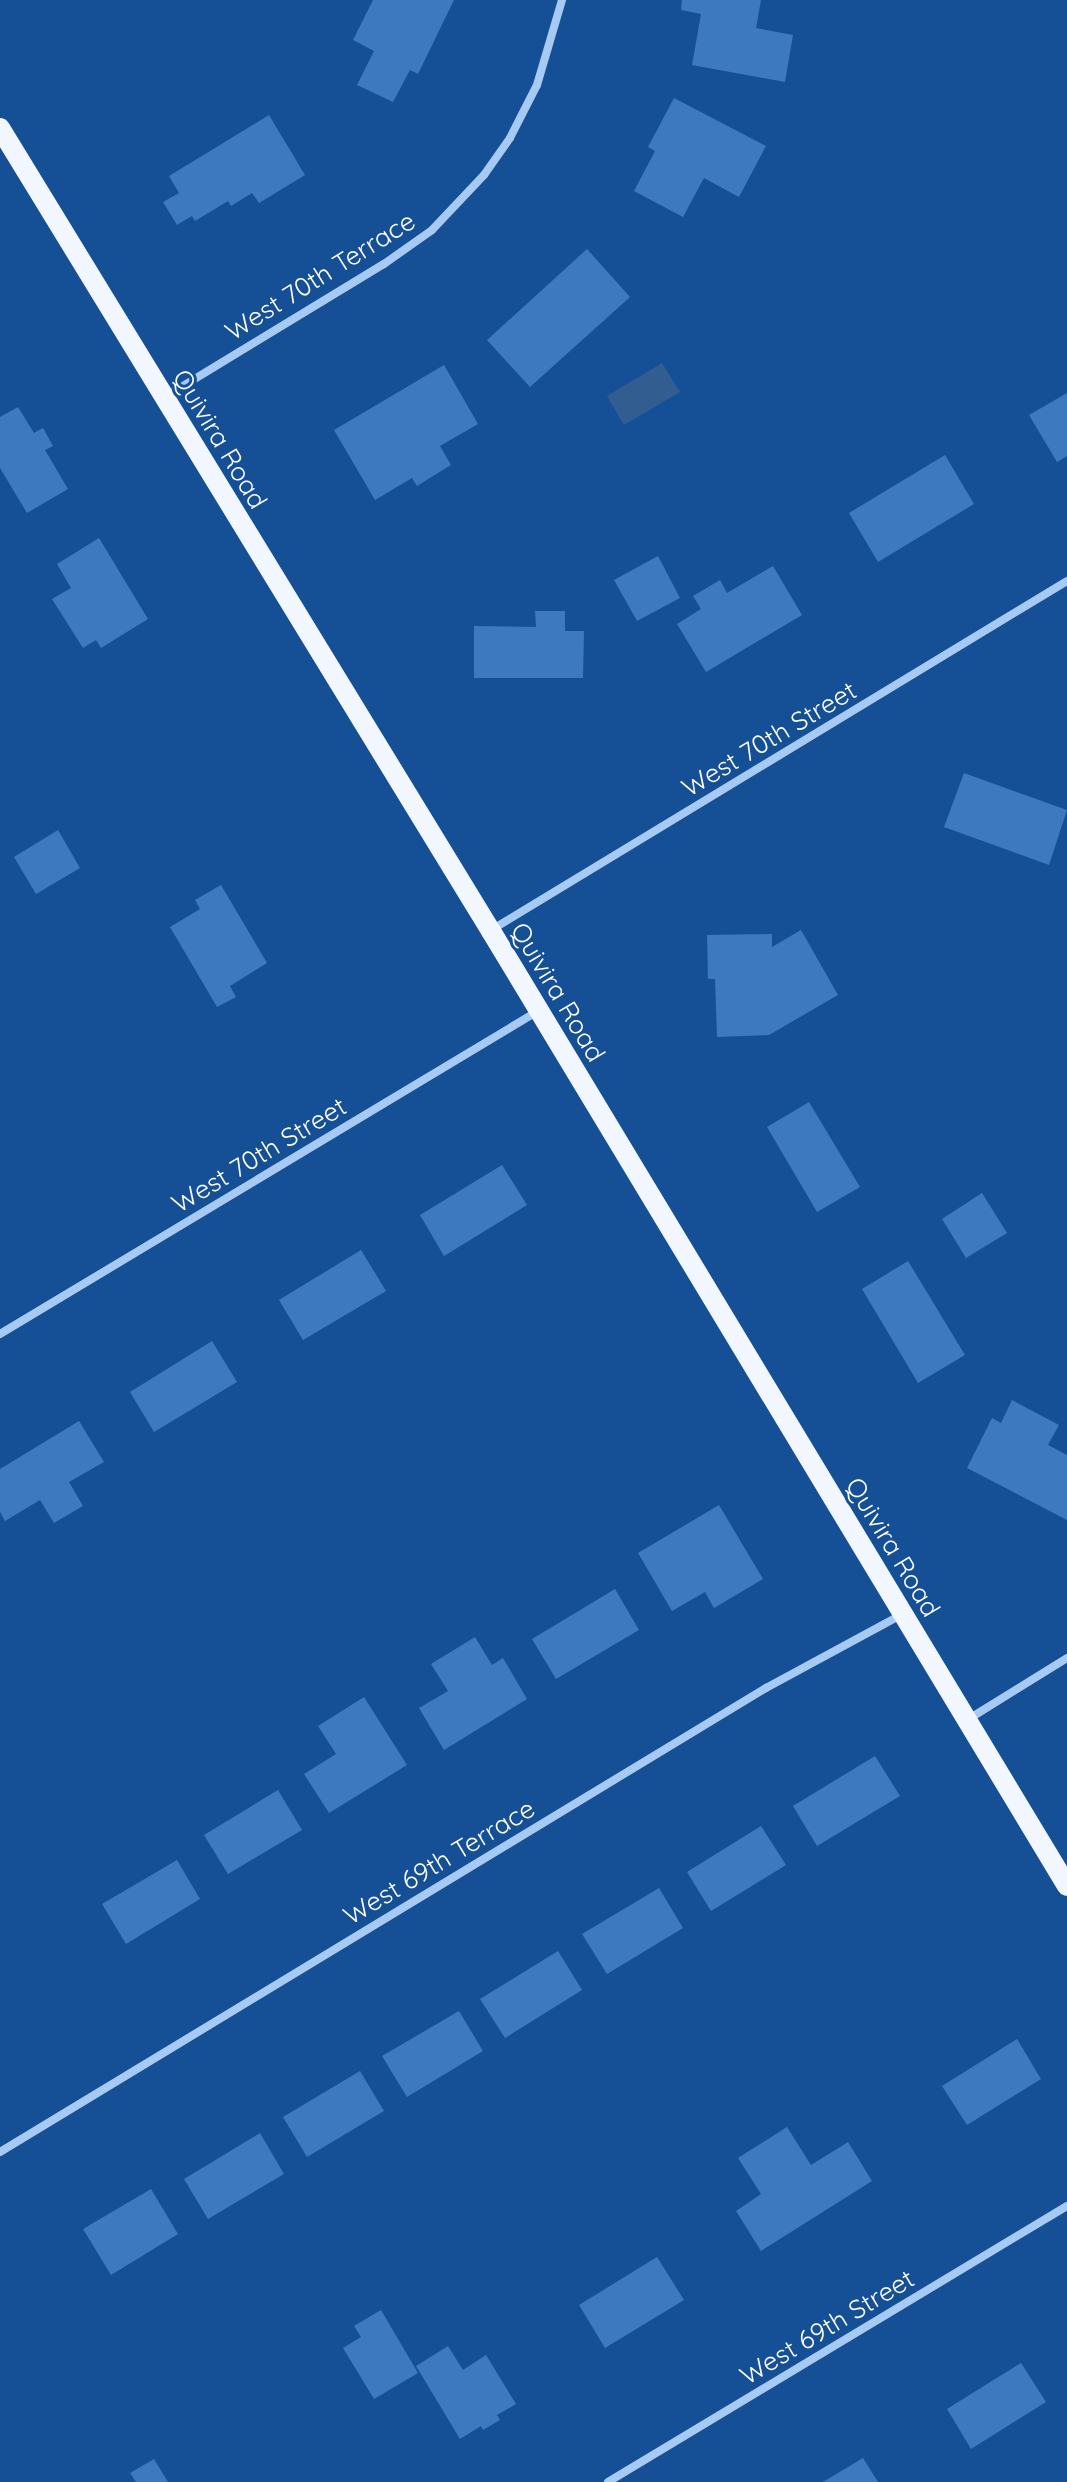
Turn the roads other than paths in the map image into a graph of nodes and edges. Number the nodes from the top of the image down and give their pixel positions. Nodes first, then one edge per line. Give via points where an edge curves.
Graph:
1 (562, 0) edge
2 (0, 128) edge
3 (164, 398) junction
4 (1067, 581) edge
5 (491, 931) junction
6 (539, 1010) junction
7 (0, 1334) edge
8 (903, 1614) junction
9 (1067, 1658) edge
10 (966, 1720) junction
11 (1067, 1886) edge
12 (0, 2152) edge
13 (1067, 2206) edge
14 (608, 2482) edge

1 - 3 street, West 70th Terrace via 537,85 510,138 484,175 432,230
2 - 3 main road, Quivira Road
3 - 5 main road, Quivira Road
4 - 5 street, West 70th Street
5 - 6 main road, Quivira Road
6 - 7 street, West 70th Street
6 - 8 main road, Quivira Road
8 - 10 main road, Quivira Road
8 - 12 street, West 69th Terrace via 766,1688
9 - 10 street
10 - 11 main road, Quivira Road
13 - 14 street, West 69th Street

